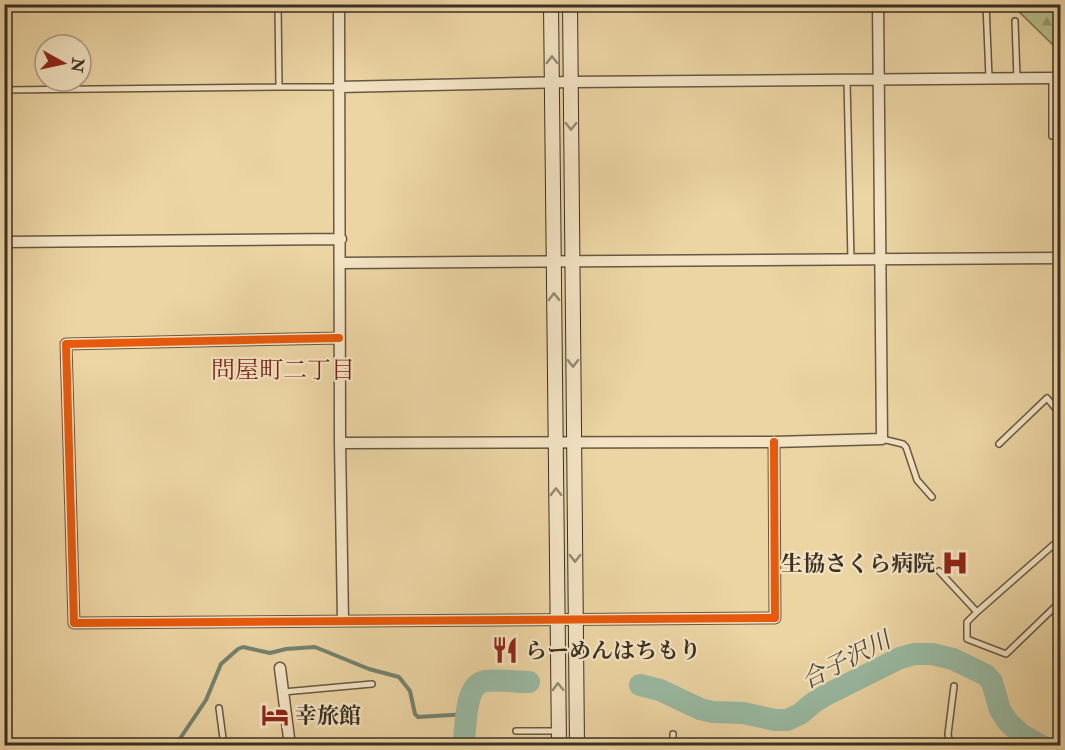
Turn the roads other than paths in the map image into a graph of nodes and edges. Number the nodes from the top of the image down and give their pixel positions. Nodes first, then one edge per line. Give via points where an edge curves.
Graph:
1 (278, 4) edge
2 (339, 4) edge
3 (551, 4) edge
4 (570, 4) edge
5 (878, 4) edge
6 (986, 4) edge
7 (1015, 21) dead end
8 (1052, 78) joint
9 (989, 79) junction
10 (1017, 79) junction
11 (847, 80) junction
12 (878, 80) junction
13 (571, 82) junction
14 (552, 83) junction
15 (279, 87) junction
16 (339, 87) junction
17 (4, 90) edge
18 (1052, 136) dead end
19 (341, 239) junction
20 (4, 242) edge
21 (1060, 258) edge
22 (851, 260) junction
23 (879, 260) junction
24 (554, 262) junction
25 (572, 262) junction
26 (340, 263) junction
27 (339, 338) junction
28 (1060, 414) edge
29 (882, 439) junction
30 (556, 441) junction
31 (574, 441) junction
32 (774, 442) junction
33 (340, 443) junction
34 (999, 444) dead end
35 (932, 497) dead end
36 (1060, 539) edge
37 (939, 571) dead end
38 (1060, 602) edge
39 (977, 612) junction
40 (343, 620) junction
41 (557, 620) junction
42 (575, 620) junction
43 (280, 668) dead end
44 (372, 684) dead end
45 (954, 686) dead end
46 (283, 692) junction
47 (219, 708) dead end
48 (516, 731) dead end
49 (559, 731) junction
50 (673, 734) dead end
51 (224, 746) edge
52 (290, 746) edge
53 (559, 746) edge
54 (577, 746) edge
55 (673, 746) edge
56 (950, 746) edge

1 - 15 lane
2 - 16 street
14 -> 3 street
4 - 13 street
5 - 12 street
6 - 9 lane
7 - 10 lane
8 - 10 street
8 - 18 lane
9 - 10 street
9 - 12 street
11 - 12 street
11 - 13 street
11 - 22 lane
12 - 23 street
13 - 14 street
13 -> 25 street
14 - 16 street
14 - 24 street
15 - 16 lane
15 - 17 lane
16 - 19 street
19 - 20 street
19 - 26 street
21 - 23 street
22 - 23 street
22 - 25 street
23 - 29 street
24 - 25 street
24 - 26 street
30 -> 24 street
25 -> 31 street
26 - 27 street
27 - 33 street
27 - 40 street via 66,344 74,623
28 - 34 lane via 1047,398
29 - 32 street
29 - 35 lane via 906,447 917,480
30 - 31 street
30 - 33 street
41 -> 30 street
31 - 32 street
31 -> 42 street
32 - 42 street via 775,618
33 - 40 street
36 - 39 lane
37 - 39 lane
38 - 39 lane via 1006,654 968,639 966,622
40 - 41 street
41 - 42 street
49 -> 41 street
42 - 54 street
43 - 46 street
44 - 46 lane
45 - 56 lane
46 - 52 street
47 - 51 lane
48 - 49 lane
49 - 53 street
50 - 55 lane

